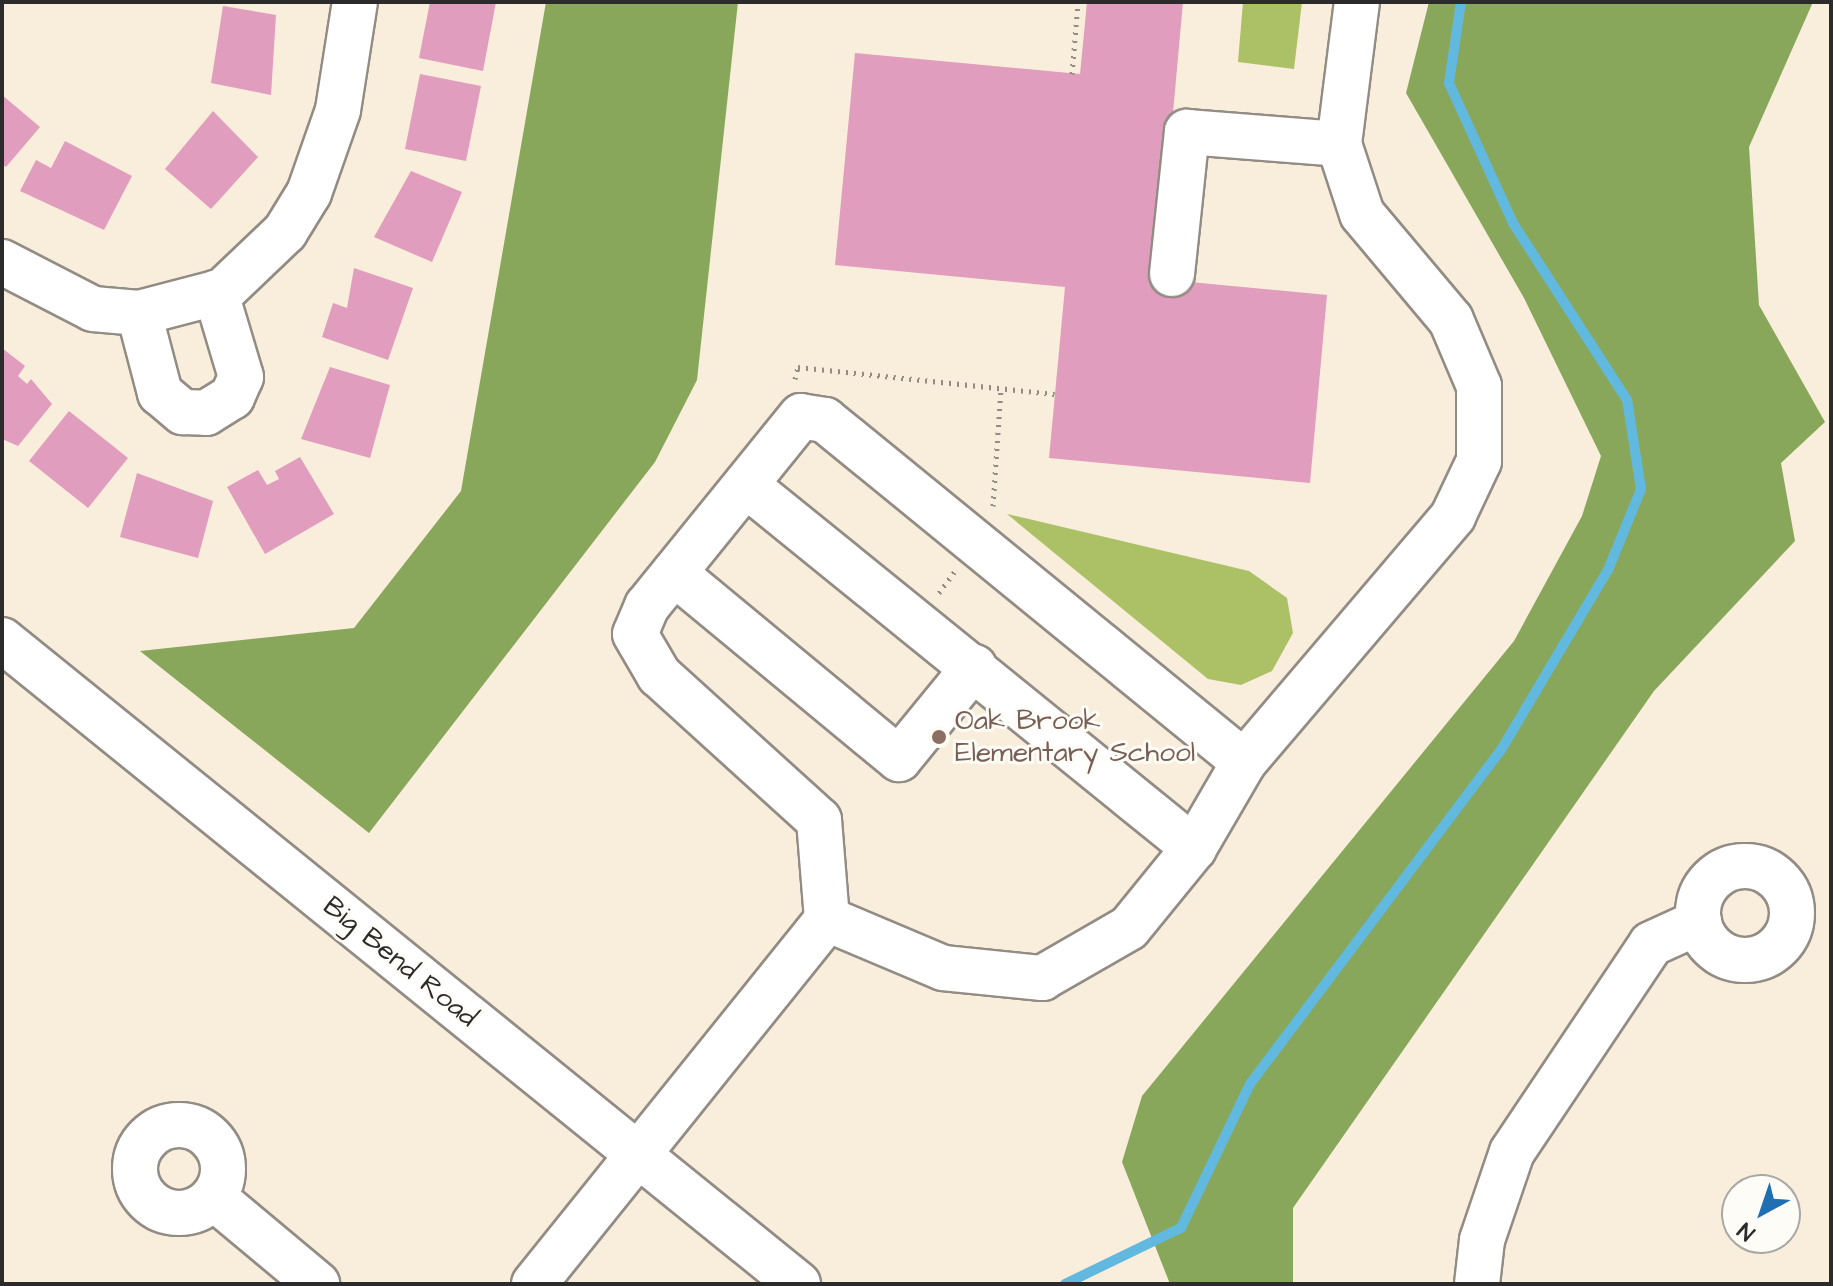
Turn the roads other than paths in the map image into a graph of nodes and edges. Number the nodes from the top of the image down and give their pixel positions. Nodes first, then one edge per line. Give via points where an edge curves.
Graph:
1 (355, 2) edge
2 (1357, 2) edge
3 (1339, 144) junction
4 (2, 262) edge
5 (1172, 274) dead end
6 (216, 293) junction
7 (139, 313) junction
8 (746, 485) junction
9 (674, 573) junction
10 (2, 640) edge
11 (974, 667) junction
12 (1244, 762) junction
13 (1194, 848) junction
14 (827, 919) junction
15 (1699, 922) dead end
16 (636, 1155) junction
17 (213, 1197) dead end
18 (317, 1284) edge
19 (534, 1284) edge
20 (798, 1284) edge
21 (1477, 1284) edge

1 - 6 street via 338,110 309,193 285,232
2 - 3 street
3 - 5 street via 1187,132
3 - 12 street via 1362,214 1451,320 1479,386 1479,461 1453,516
4 - 7 street via 93,309
6 - 7 street
6 - 7 street via 241,377 232,397 206,413 183,412 160,393
8 - 9 street
8 - 11 street
8 - 12 street via 801,416 825,420
9 - 11 street via 899,759
9 - 14 street via 635,634 659,675 819,820
10 - 16 street, Big Bend Road
11 - 13 street
12 - 13 street
13 - 14 street via 1129,928 1042,978 943,968
14 - 16 street
15 - 21 street via 1651,944 1512,1152 1482,1240
16 - 19 street
16 - 20 street, Big Bend Road
17 - 18 street

